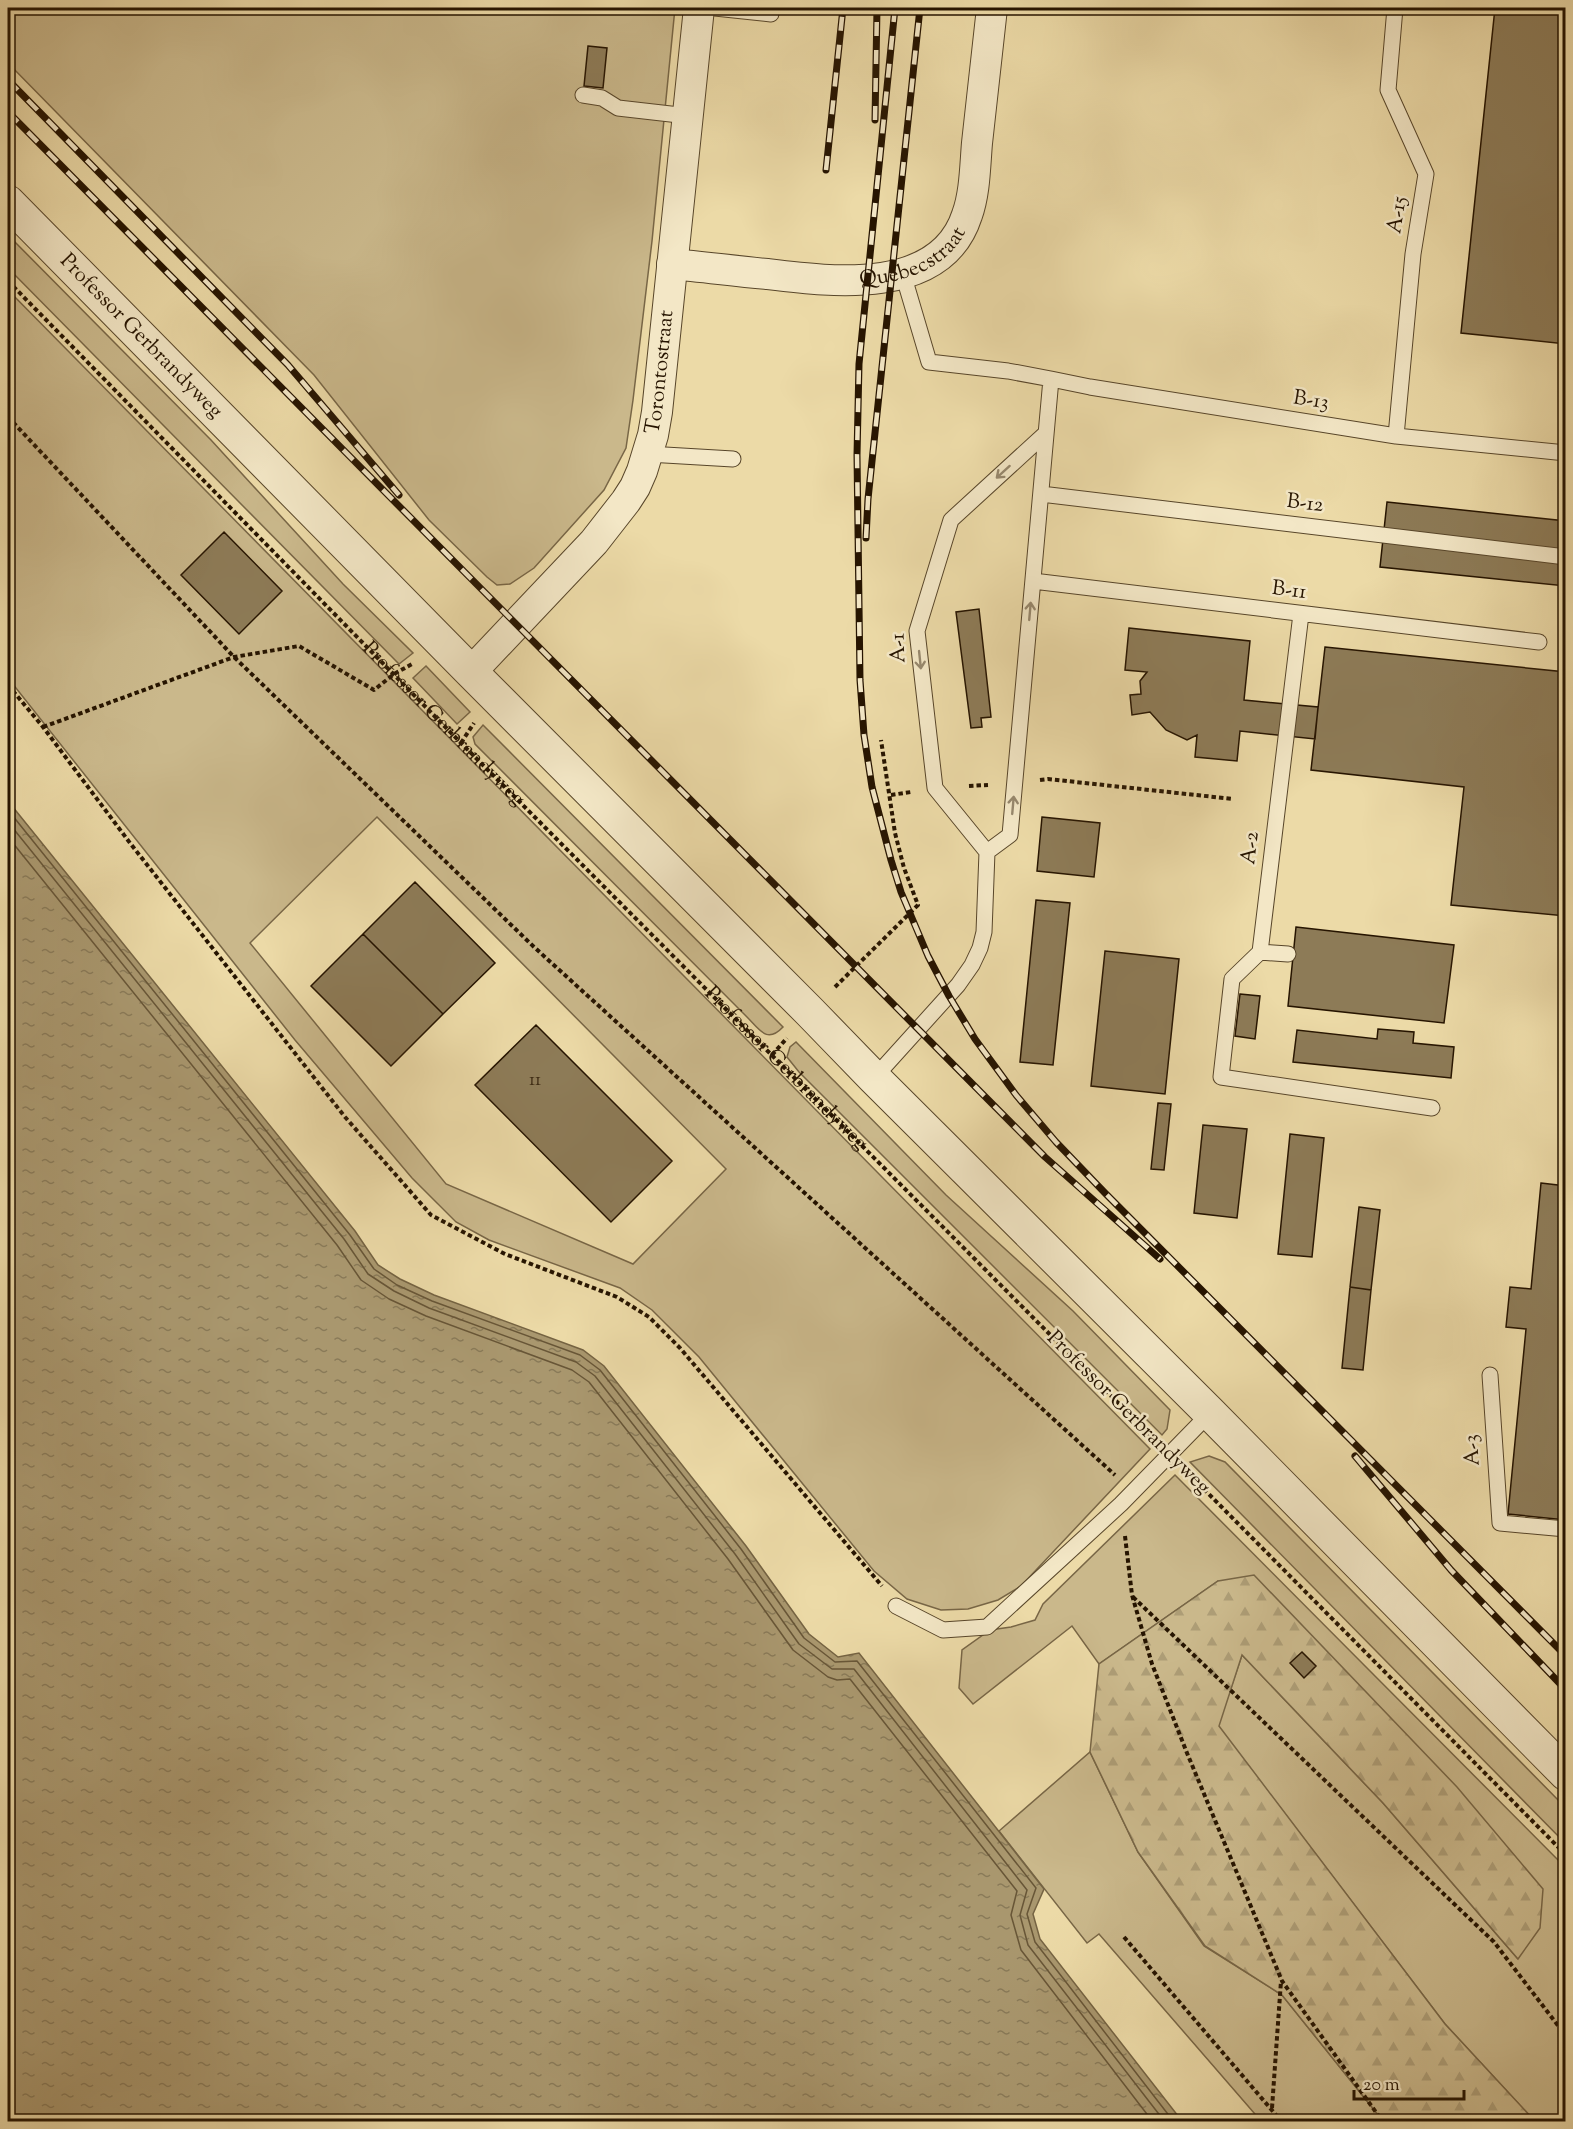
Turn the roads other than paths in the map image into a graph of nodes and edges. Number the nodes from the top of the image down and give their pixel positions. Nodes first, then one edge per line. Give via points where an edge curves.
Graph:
1 (699, 8) edge
2 (715, 8) edge
3 (992, 8) edge
4 (1395, 8) edge
5 (771, 14) dead end
6 (583, 95) dead end
7 (688, 116) junction
8 (8, 202) edge
9 (672, 264) junction
10 (903, 274) junction
11 (1051, 379) junction
12 (1046, 433) junction
13 (1396, 436) junction
14 (1566, 453) edge
15 (648, 454) junction
16 (733, 459) dead end
17 (1041, 494) junction
18 (1566, 557) edge
19 (1033, 581) junction
20 (1300, 614) junction
21 (1539, 642) dead end
22 (471, 672) junction
23 (987, 852) junction
24 (1260, 952) junction
25 (1288, 954) dead end
26 (874, 1078) junction
27 (1432, 1108) dead end
28 (1490, 1375) dead end
29 (1210, 1413) junction
30 (1566, 1529) edge
31 (896, 1606) road end
32 (1566, 1774) edge

1 - 7 street, Torontostraat
2 - 5 lane
3 - 10 street, Quebecstraat via 967,215 960,231 935,259
4 - 13 lane, A-15 via 1388,90 1426,174 1413,254
6 - 7 lane via 602,98 618,108
7 - 9 street, Torontostraat
8 - 22 street, Professor Gerbrandyweg
9 - 10 street, Quebecstraat via 849,281
9 - 15 street, Torontostraat via 657,412
10 - 11 lane via 928,362
11 - 12 lane
11 - 13 lane, B-13
12 - 17 lane
12 -> 23 lane, A-1 via 951,520 917,631 935,788
13 - 14 lane, B-13
15 - 16 lane
15 - 22 street, Torontostraat via 635,487 610,523
17 - 18 lane, B-12
17 - 19 lane
19 - 20 lane, B-11
23 -> 19 lane via 1010,835
20 - 21 lane, B-11
20 - 24 lane, A-2
22 - 26 street, Professor Gerbrandyweg
23 - 26 lane via 984,932 972,965
24 - 25 lane
24 - 27 lane via 1232,979 1221,1077
26 - 29 street, Professor Gerbrandyweg
28 - 30 lane, A-3 via 1500,1523
29 - 31 lane via 1121,1504 987,1627 943,1630
29 - 32 street, Professor Gerbrandyweg

